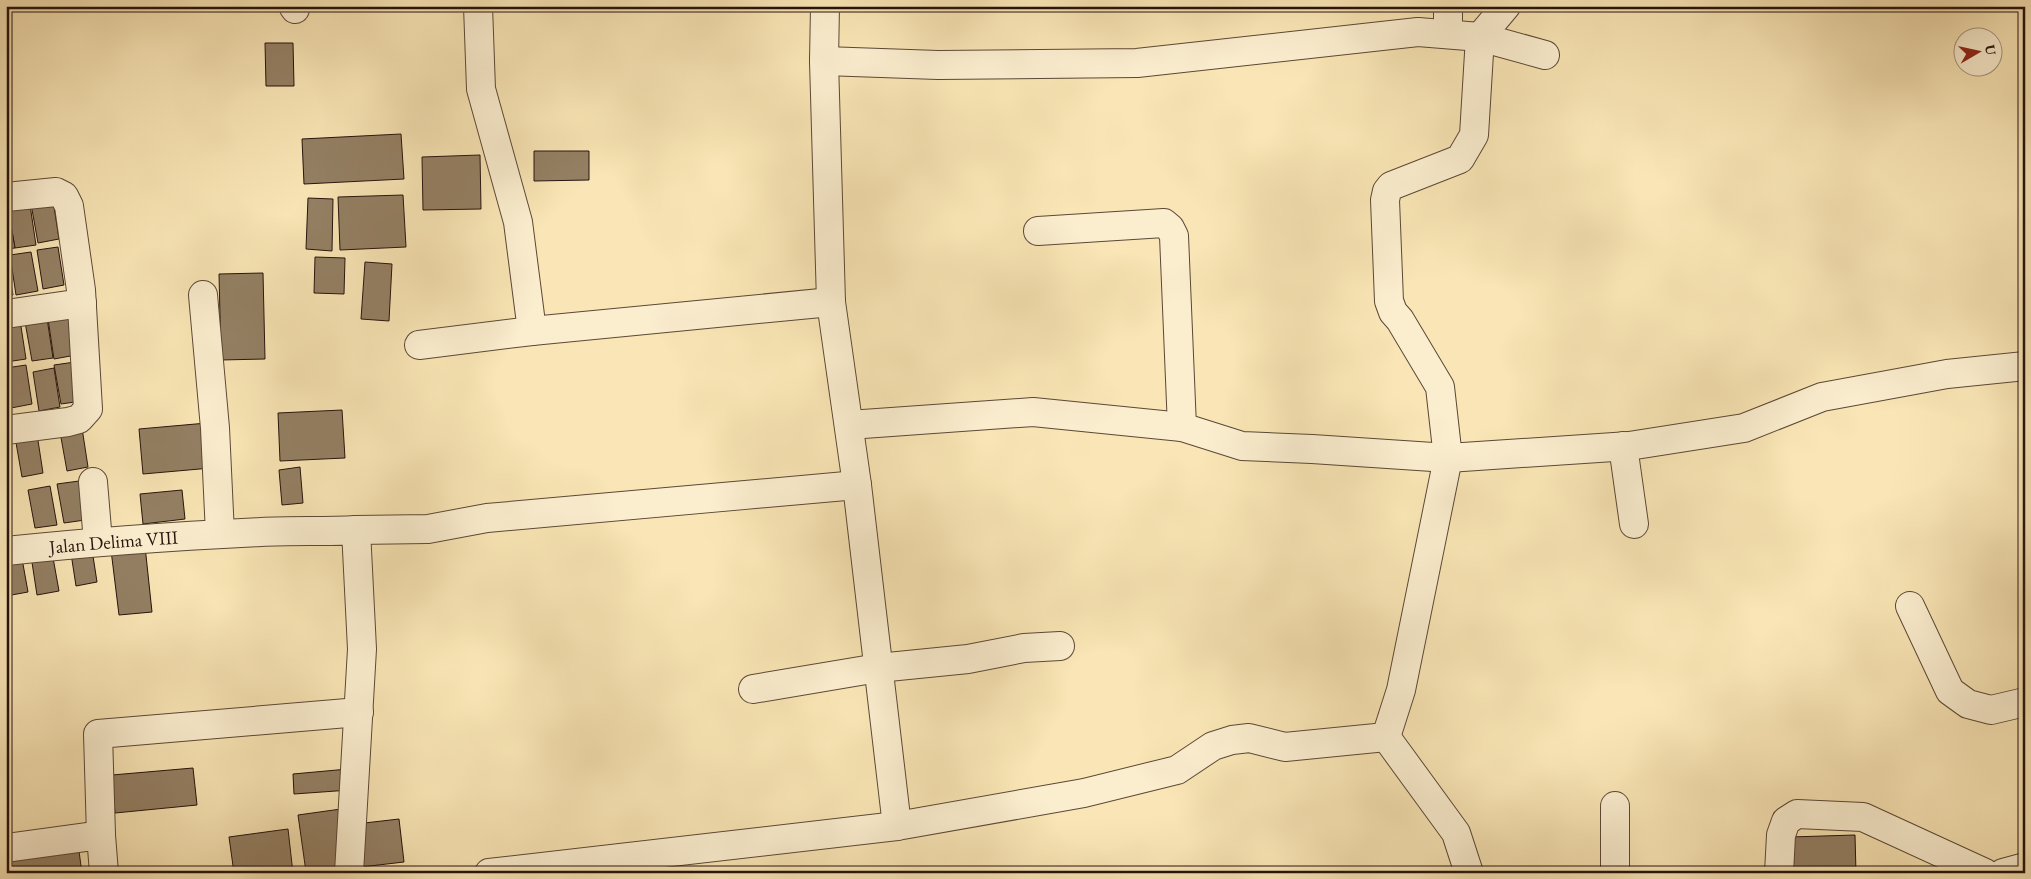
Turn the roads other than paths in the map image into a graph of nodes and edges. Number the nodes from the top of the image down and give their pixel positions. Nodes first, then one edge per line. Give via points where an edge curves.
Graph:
1 (478, 6) edge
2 (826, 6) edge
3 (1448, 6) edge
4 (1506, 6) edge
5 (1448, 34) junction
6 (1480, 37) junction
7 (1545, 55) dead end
8 (824, 61) junction
9 (6, 197) edge
10 (1038, 231) dead end
11 (203, 295) dead end
12 (831, 302) junction
13 (82, 303) junction
14 (6, 314) edge
15 (532, 331) junction
16 (419, 345) dead end
17 (2025, 366) edge
18 (849, 425) junction
19 (1182, 427) junction
20 (6, 430) edge
21 (1623, 446) junction
22 (1448, 458) junction
23 (93, 482) dead end
24 (857, 486) junction
25 (1634, 524) dead end
26 (356, 530) junction
27 (220, 534) junction
28 (98, 542) junction
29 (6, 551) edge
30 (1910, 606) dead end
31 (1060, 646) dead end
32 (878, 668) junction
33 (753, 689) dead end
34 (2025, 702) edge
35 (359, 712) junction
36 (1386, 737) junction
37 (1615, 806) dead end
38 (897, 826) junction
39 (101, 836) junction
40 (6, 848) edge
41 (2025, 867) edge
42 (104, 873) edge
43 (349, 873) edge
44 (490, 873) edge
45 (1469, 873) edge
46 (1615, 873) edge
47 (1779, 873) edge
48 (1985, 873) edge
49 (2003, 873) edge

1 - 15 street via 482,90 518,222
2 - 8 street
3 - 5 street
4 - 6 street
5 - 6 street
5 - 8 street via 1418,32 1137,63 938,66
6 - 7 street
6 - 22 street via 1474,135 1460,159 1391,186 1385,200 1389,301 1440,387
8 - 12 street
9 - 13 street via 56,192 64,196 69,206
10 - 19 street via 1164,223 1170,228 1174,236
11 - 27 street via 215,428
12 - 15 street
12 - 18 street
13 - 14 street
13 - 20 street via 88,409 79,419
15 - 16 street
17 - 21 street via 1947,374 1822,397 1744,428
18 - 19 street via 1033,412
18 - 24 street
19 - 22 street via 1242,446
21 - 22 street
21 - 25 street
22 - 36 street via 1401,690
23 - 28 street
24 - 26 street, Jalan Delima VIII via 487,518 428,529
24 - 32 street
26 - 27 street, Jalan Delima VIII
26 - 35 street via 362,648
27 - 28 street, Jalan Delima VIII
28 - 29 street, Jalan Delima VIII
30 - 34 street via 1950,691 1968,704 1991,710
31 - 32 street
32 - 33 street
32 - 38 street
35 - 39 street via 98,734
35 - 43 street
36 - 38 street via 1285,747 1249,738 1232,740 1213,746 1177,770 1084,793
36 - 45 street via 1456,833
37 - 46 street
38 - 44 street
39 - 40 street
39 - 42 street
41 - 49 street
47 - 48 street via 1780,836 1786,821 1797,814 1863,817

